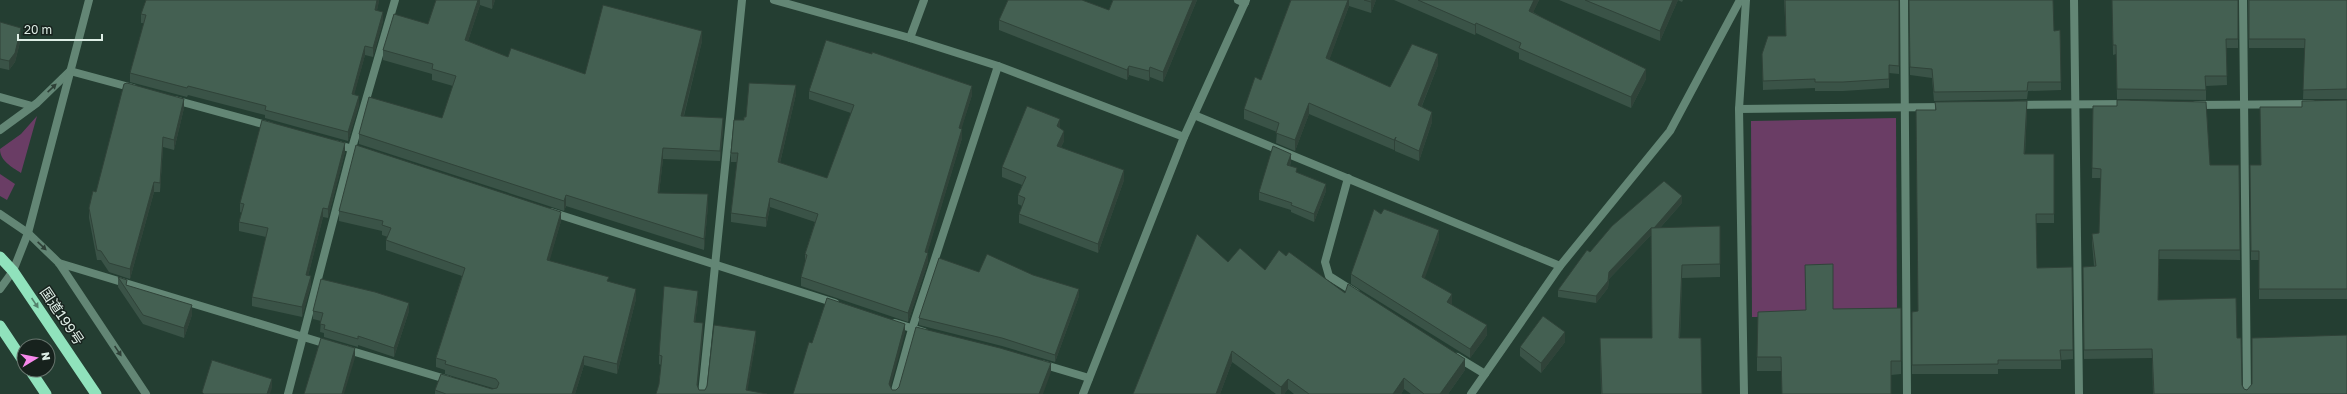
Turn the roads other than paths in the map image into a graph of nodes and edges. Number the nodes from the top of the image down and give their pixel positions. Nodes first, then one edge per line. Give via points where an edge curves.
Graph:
1 (89, 0) edge
2 (395, 0) edge
3 (742, 0) edge
4 (774, 0) edge
5 (924, 0) edge
6 (1740, 0) edge
7 (1746, 0) edge
8 (1904, 0) edge
9 (2074, 0) edge
10 (2244, 0) edge
11 (1243, 1) edge
12 (910, 38) junction
13 (998, 66) junction
14 (70, 71) junction
15 (145, 92) edge
16 (0, 97) edge
17 (168, 98) edge
18 (2075, 104) junction
19 (2137, 104) edge
20 (2323, 104) edge
21 (2006, 105) edge
22 (2191, 105) edge
23 (32, 106) junction
24 (2245, 106) junction
25 (1951, 107) edge
26 (1905, 108) junction
27 (1739, 109) junction
28 (1194, 115) junction
29 (275, 127) edge
30 (0, 130) edge
31 (1184, 137) junction
32 (329, 142) edge
33 (352, 148) junction
34 (375, 156) edge
35 (1348, 178) junction
36 (542, 209) edge
37 (0, 214) edge
38 (28, 233) junction
39 (0, 257) edge
40 (59, 263) junction
41 (717, 264) junction
42 (1560, 266) junction
43 (13, 271) junction
44 (0, 289) edge
45 (1361, 297) edge
46 (845, 306) edge
47 (890, 321) edge
48 (0, 326) edge
49 (912, 328) junction
50 (934, 334) edge
51 (304, 337) junction
52 (16, 350) edge
53 (1452, 354) edge
54 (1030, 360) edge
55 (1485, 374) junction
56 (35, 378) edge
57 (1089, 378) junction
58 (456, 383) edge
59 (46, 394) edge
60 (96, 394) edge
61 (146, 394) edge
62 (288, 394) edge
63 (702, 394) edge
64 (894, 394) edge
65 (1083, 394) edge
66 (1471, 394) edge
67 (1744, 394) edge
68 (1907, 394) edge
69 (2079, 394) edge
70 (2247, 394) edge

1 - 14 street
2 - 33 street
3 - 41 street
4 - 12 street
5 - 12 street
6 - 42 street via 1670,131
7 - 27 street
8 - 26 street
9 - 18 street
10 - 24 street
11 - 28 street
12 - 13 street
13 - 31 street
13 - 49 street
14 - 15 street
23 -> 14 street
14 - 38 street
16 - 23 street
17 - 29 street
18 - 19 street
18 - 21 street
18 - 69 street
20 - 24 street
22 - 24 street
23 - 30 street
24 - 70 street
25 - 26 street
26 - 27 street
26 - 68 street
27 - 67 street
28 - 31 street
28 - 35 street
31 - 57 street
32 - 33 street
33 - 34 street
33 - 51 street
35 - 42 street
35 - 45 street via 1325,262 1329,276
36 - 41 street
37 - 38 street
38 -> 40 street
38 - 43 street
39 - 43 highway, 国道199号
40 - 51 street
40 -> 61 street
41 - 46 street
41 - 63 street
42 - 55 street
43 - 44 street
43 -> 60 highway, 国道199号
47 - 49 street
48 - 52 highway
49 - 50 street
49 - 64 street
51 - 58 street
51 - 62 street
53 - 55 street
54 - 57 street
55 - 66 street
56 - 59 highway
57 - 65 street

